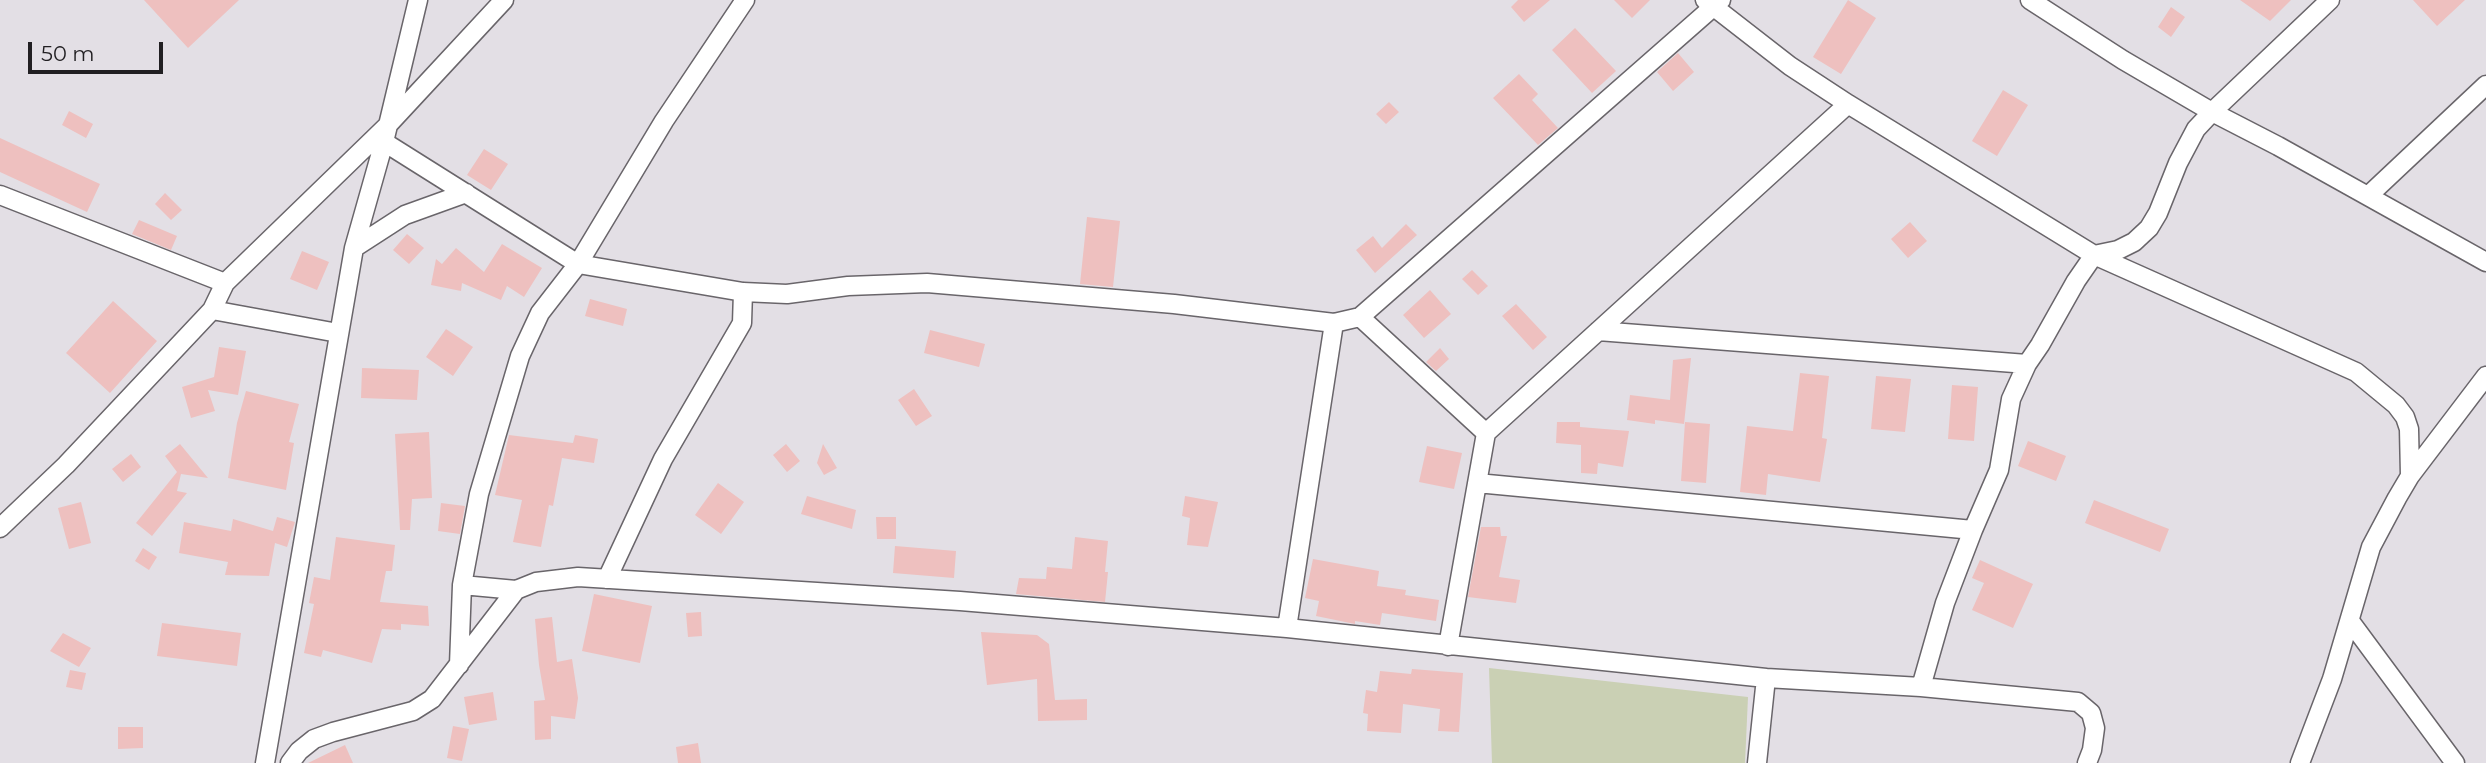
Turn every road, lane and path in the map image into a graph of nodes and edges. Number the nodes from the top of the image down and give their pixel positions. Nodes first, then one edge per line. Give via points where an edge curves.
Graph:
1 (418, 0) edge
2 (504, 0) edge
3 (745, 0) edge
4 (2030, 0) edge
5 (1713, 2) edge
6 (2323, 2) edge
7 (2486, 85) edge
8 (1848, 104) junction
9 (2212, 112) junction
10 (386, 134) junction
11 (466, 193) junction
12 (0, 195) edge
13 (2368, 196) junction
14 (354, 248) junction
15 (2094, 255) junction
16 (2486, 262) edge
17 (578, 264) junction
18 (225, 283) junction
19 (743, 292) junction
20 (212, 310) junction
21 (1360, 317) junction
22 (1334, 323) junction
23 (1598, 331) junction
24 (338, 332) junction
25 (2027, 364) junction
26 (2486, 376) edge
27 (1486, 433) junction
28 (2410, 476) junction
29 (1477, 483) junction
30 (0, 528) edge
31 (1973, 530) junction
32 (607, 579) junction
33 (462, 585) junction
34 (516, 590) junction
35 (2350, 621) junction
36 (1287, 628) junction
37 (1448, 646) junction
38 (459, 666) junction
39 (1766, 678) junction
40 (1921, 687) junction
41 (265, 763) edge
42 (290, 763) edge
43 (1757, 763) edge
44 (2087, 763) edge
45 (2300, 763) edge
46 (2455, 763) edge

1 - 10 street
2 - 10 street
3 - 17 street via 664,121
4 - 9 street
5 - 8 street via 1790,66
5 - 21 street
6 - 9 street
7 - 13 street
8 - 15 street
8 - 23 street
9 - 13 street
9 - 15 street via 2192,135 2149,228 2118,250
10 - 11 street
10 - 14 street
10 - 18 street
11 - 14 street via 405,215
11 - 17 street
12 - 18 street
13 - 16 street
14 - 24 street
15 - 25 street
15 - 28 street via 2357,372 2405,417
17 - 19 street
17 - 33 street via 541,313 520,356 478,494
18 - 20 street
19 - 22 street via 787,294 927,282
19 - 32 street via 742,323 663,459
20 - 24 street
20 - 30 street
21 - 22 street
21 - 27 street
22 - 36 street
23 - 25 street
23 - 27 street
24 - 41 street
25 - 31 street via 2011,399 1996,478
26 - 28 street
27 - 29 street
28 - 35 street via 2371,547
29 - 31 street
29 - 37 street
31 - 40 street via 1945,603
32 - 34 street via 536,582
32 - 36 street
33 - 34 street
33 - 38 street
34 - 38 street
35 - 45 street
35 - 46 street
36 - 37 street
37 - 39 street
38 - 42 street via 432,699 413,711 314,739
39 - 40 street
39 - 43 street
40 - 44 street via 2078,702 2091,713 2095,728

